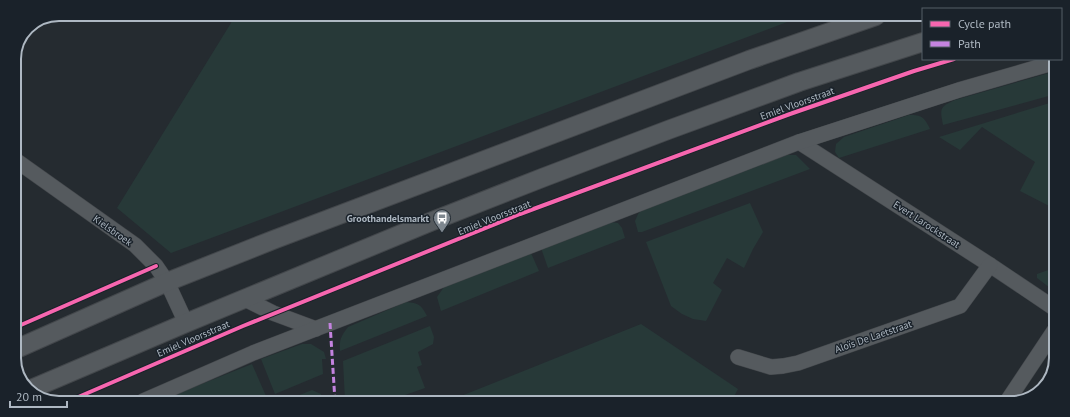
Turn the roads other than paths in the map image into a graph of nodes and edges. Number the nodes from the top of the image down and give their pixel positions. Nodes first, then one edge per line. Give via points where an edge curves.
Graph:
1 (862, 21) edge
2 (922, 42) edge
3 (1049, 64) edge
4 (799, 142) junction
5 (21, 164) edge
6 (990, 265) junction
7 (167, 282) junction
8 (245, 299) junction
9 (1049, 305) edge
10 (186, 323) junction
11 (316, 328) junction
12 (1049, 338) edge
13 (21, 347) edge
14 (738, 357) dead end
15 (35, 388) edge
16 (155, 396) edge
17 (1011, 396) edge

1 - 7 street via 749,60
2 - 8 street, Emiel Vloorsstraat via 799,82 661,132 436,220
3 - 4 street via 958,90
4 - 6 street, Evert Larockstraat
4 - 11 street
5 - 7 street, Kielsbroek via 135,245 156,266
6 - 9 street, Evert Larockstraat
6 - 14 street, Aloïs De Laetstraat via 960,306 783,366 771,367
7 - 10 street, Kielsbroek
7 - 13 street
8 - 10 street, Emiel Vloorsstraat
8 - 11 street via 273,313
10 - 15 street, Emiel Vloorsstraat
11 - 16 street
12 - 17 street

